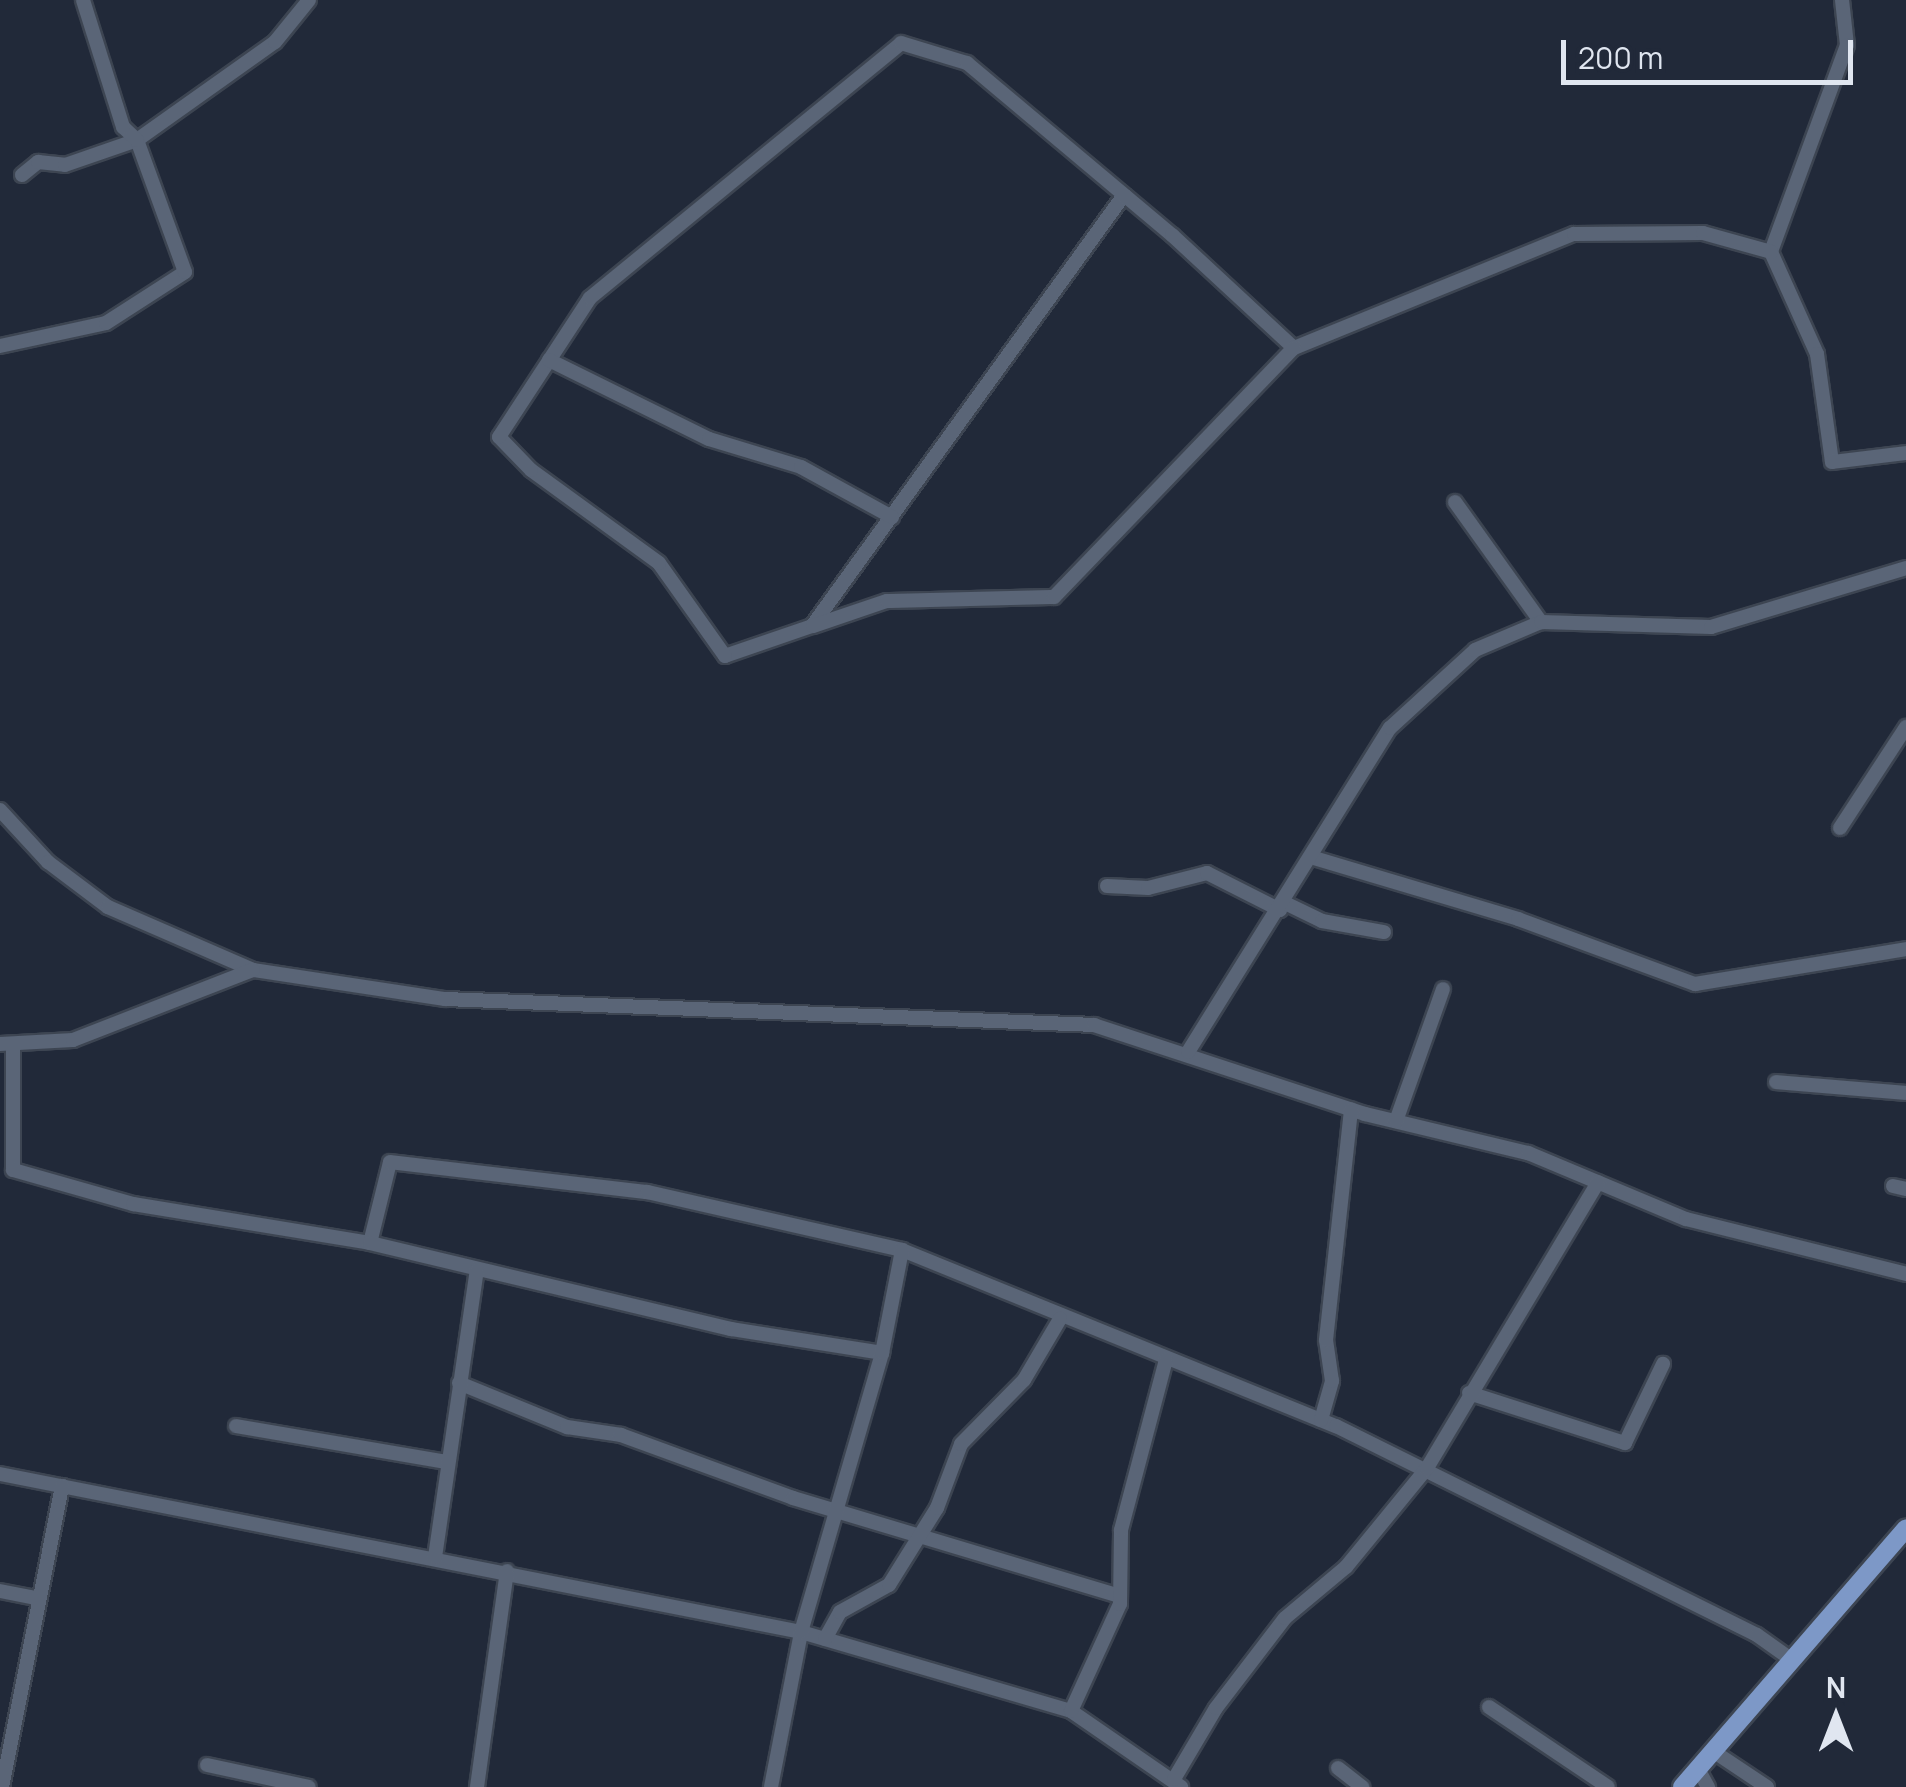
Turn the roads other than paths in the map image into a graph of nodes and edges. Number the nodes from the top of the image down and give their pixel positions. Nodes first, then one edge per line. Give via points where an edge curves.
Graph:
1 (83, 0) edge
2 (309, 0) edge
3 (1842, 0) edge
4 (137, 140) junction
5 (22, 175) dead end
6 (1124, 195) junction
7 (1771, 252) junction
8 (0, 346) edge
9 (1294, 348) junction
10 (549, 360) junction
11 (1906, 453) edge
12 (1455, 502) dead end
13 (892, 517) junction
14 (1906, 568) edge
15 (1541, 622) junction
16 (812, 626) junction
17 (1906, 727) edge
18 (0, 810) edge
19 (1840, 828) dead end
20 (1314, 858) junction
21 (1107, 886) dead end
22 (1282, 907) junction
23 (1384, 932) dead end
24 (1906, 949) edge
25 (253, 970) junction
26 (1443, 989) dead end
27 (7, 1047) edge
28 (1188, 1052) junction
29 (1776, 1082) dead end
30 (1906, 1093) edge
31 (1351, 1109) junction
32 (1396, 1121) junction
33 (7, 1171) edge
34 (1598, 1182) junction
35 (370, 1243) junction
36 (902, 1250) junction
37 (477, 1270) junction
38 (1906, 1274) edge
39 (1060, 1318) junction
40 (882, 1352) junction
41 (1166, 1360) junction
42 (1662, 1364) dead end
43 (459, 1383) junction
44 (1469, 1393) junction
45 (1321, 1420) junction
46 (236, 1426) dead end
47 (447, 1462) junction
48 (1427, 1468) junction
49 (0, 1474) edge
50 (62, 1486) junction
51 (839, 1511) junction
52 (1906, 1528) edge
53 (919, 1533) junction
54 (435, 1558) junction
55 (507, 1571) junction
56 (0, 1591) edge
57 (1120, 1596) junction
58 (36, 1598) junction
59 (801, 1632) junction
60 (825, 1639) junction
61 (1792, 1660) junction
62 (1489, 1708) dead end
63 (1071, 1711) junction
64 (1713, 1751) junction
65 (207, 1766) dead end
66 (1338, 1768) dead end
67 (1698, 1769) junction
68 (1178, 1783) edge
69 (1757, 1785) edge
70 (2, 1787) edge
71 (309, 1787) edge
72 (477, 1787) edge
73 (771, 1787) edge
74 (1362, 1787) edge
75 (1608, 1787) edge
76 (1682, 1787) edge
77 (1708, 1787) edge

1 - 4 street via 122,127
2 - 4 street via 274,42
3 - 7 street via 1847,45
4 - 5 street via 65,164 38,162
4 - 8 street via 184,272 106,323
6 - 9 street
6 - 10 street via 966,63 901,43 590,298
6 - 13 street
7 - 9 street via 1702,233 1574,234
7 - 11 street via 1817,354 1832,462
9 - 16 street via 1054,597 887,602
10 - 13 street via 692,432 801,467
10 - 16 street via 499,437 531,470 659,564 725,656
12 - 15 street
13 - 16 street
14 - 15 street via 1712,627
15 - 20 street via 1474,650 1390,728
17 - 19 street
18 - 25 street via 48,862 108,907
20 - 22 street
20 - 24 street via 1518,919 1696,984
21 - 22 street via 1148,888 1207,873
22 - 23 street via 1322,922
22 - 28 street
25 - 27 street via 73,1040
25 - 28 street via 444,999 1094,1025
26 - 32 street
27 - 33 street
28 - 31 street
29 - 30 street
31 - 32 street
31 - 45 street via 1326,1340 1332,1381
32 - 34 street via 1528,1153
33 - 35 street via 133,1204
34 - 38 street via 1686,1219
34 - 44 street
35 - 36 street via 390,1162 648,1192
35 - 37 street
36 - 39 street
36 - 40 street
37 - 40 street via 731,1329
37 - 43 street
39 - 41 street
39 - 53 street via 1024,1380 962,1444
40 - 51 street
41 - 45 street
41 - 57 street via 1121,1530
42 - 44 street via 1625,1443
43 - 47 street
43 - 51 street via 568,1427 621,1435
44 - 48 street
45 - 48 street
46 - 47 street
47 - 54 street
48 - 61 street via 1757,1634
48 - 68 street via 1346,1567 1284,1618 1216,1708
49 - 50 street
50 - 54 street
50 - 58 street
51 - 53 street
51 - 59 street
52 - 61 main road
53 - 57 street
53 - 60 street via 889,1585 840,1612
54 - 55 street
55 - 59 street
55 - 72 street
56 - 58 street
57 - 63 street via 1111,1632
58 - 70 street
59 - 60 street
59 - 73 street
60 - 63 street
61 - 64 main road
62 - 75 street
63 - 68 street
64 - 67 main road
64 - 69 street
65 - 71 street
66 - 74 street
67 - 76 main road
67 - 77 street

